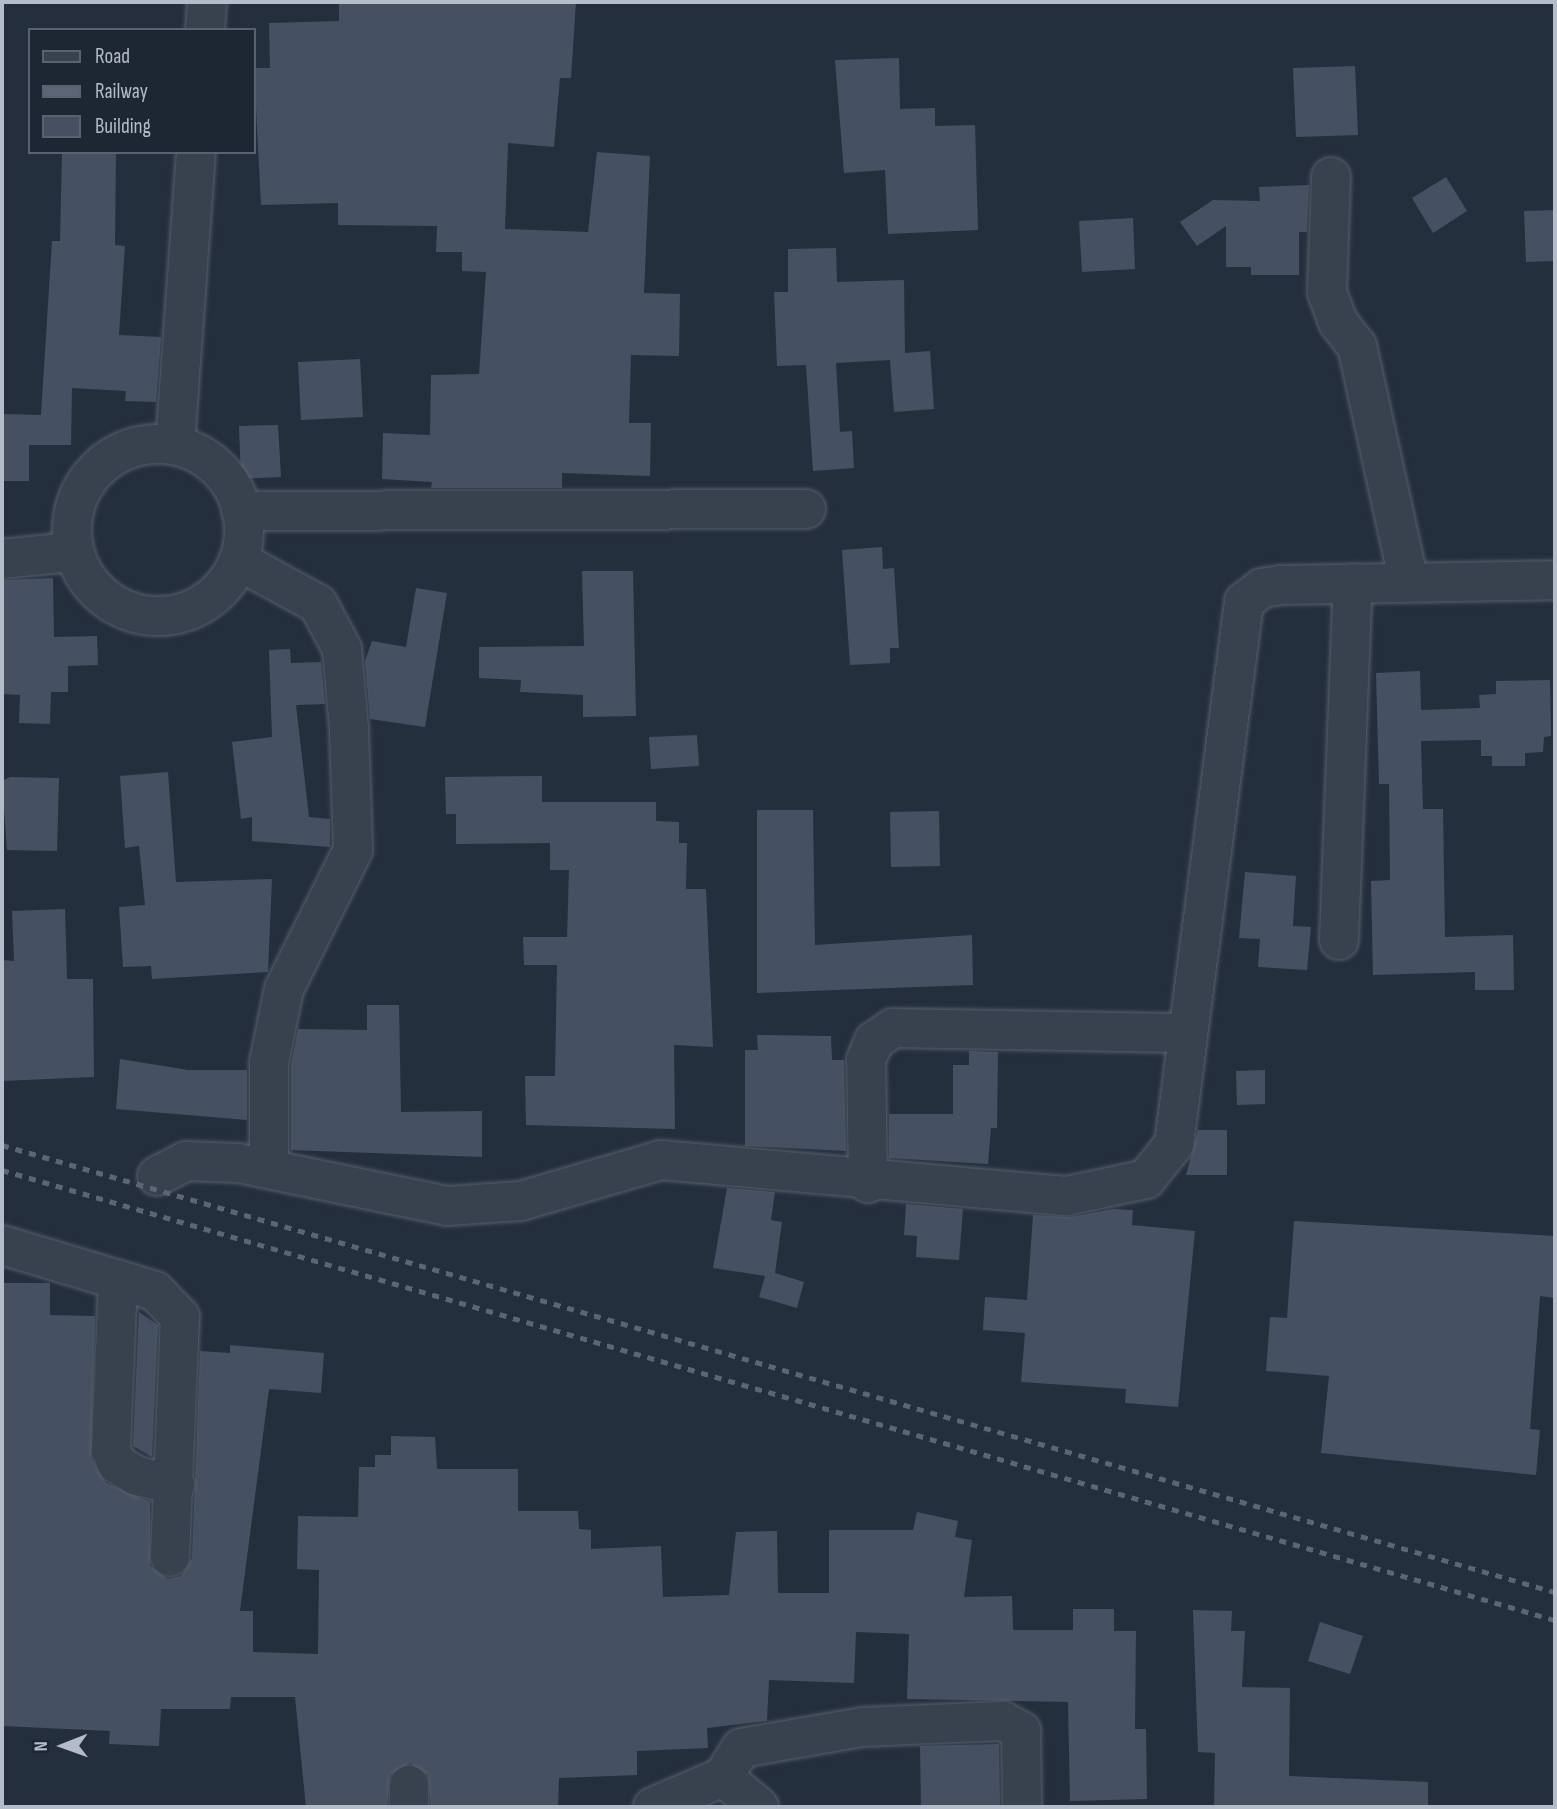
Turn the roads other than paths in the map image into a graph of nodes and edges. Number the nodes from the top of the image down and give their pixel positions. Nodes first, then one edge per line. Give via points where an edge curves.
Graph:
1 (207, 2) edge
2 (205, 28) edge
3 (196, 154) edge
4 (1331, 177) dead end
5 (175, 445) junction
6 (806, 509) dead end
7 (241, 510) junction
8 (71, 552) junction
9 (2, 559) edge
10 (239, 561) junction
11 (1555, 580) edge
12 (1409, 582) junction
13 (1353, 583) junction
14 (1339, 940) dead end
15 (1187, 1033) junction
16 (269, 1168) junction
17 (158, 1176) dead end
18 (868, 1183) junction
19 (2, 1245) edge
20 (118, 1280) junction
21 (175, 1485) junction
22 (170, 1557) dead end
23 (723, 1777) junction
24 (653, 1807) edge
25 (759, 1807) edge
26 (1022, 1807) edge

1 - 2 street
3 - 5 street
4 - 12 street via 1327,292 1338,322 1357,346
5 - 7 street via 218,466
5 - 8 street via 155,442 122,450 94,470 76,499
6 - 7 street
7 - 10 street
8 - 9 street
8 - 10 street via 98,594 127,612 160,618 194,610 221,590
10 - 16 street via 318,604 342,649 349,729 353,850 284,989 269,1063
11 - 12 street
12 - 13 street
13 - 14 street
13 - 15 street via 1262,588 1244,602
15 - 18 street via 1174,1144 1146,1179 1068,1196
15 - 18 street via 893,1028 874,1041 866,1060
16 - 17 street via 186,1161
16 - 18 street via 447,1206 521,1202 661,1160
19 - 20 street
20 - 21 street via 155,1291 180,1317
20 - 21 street via 111,1450 117,1464 136,1476
21 - 22 street
23 - 24 street
23 - 25 street
23 - 26 street via 741,1748 863,1727 1003,1721 1021,1731

